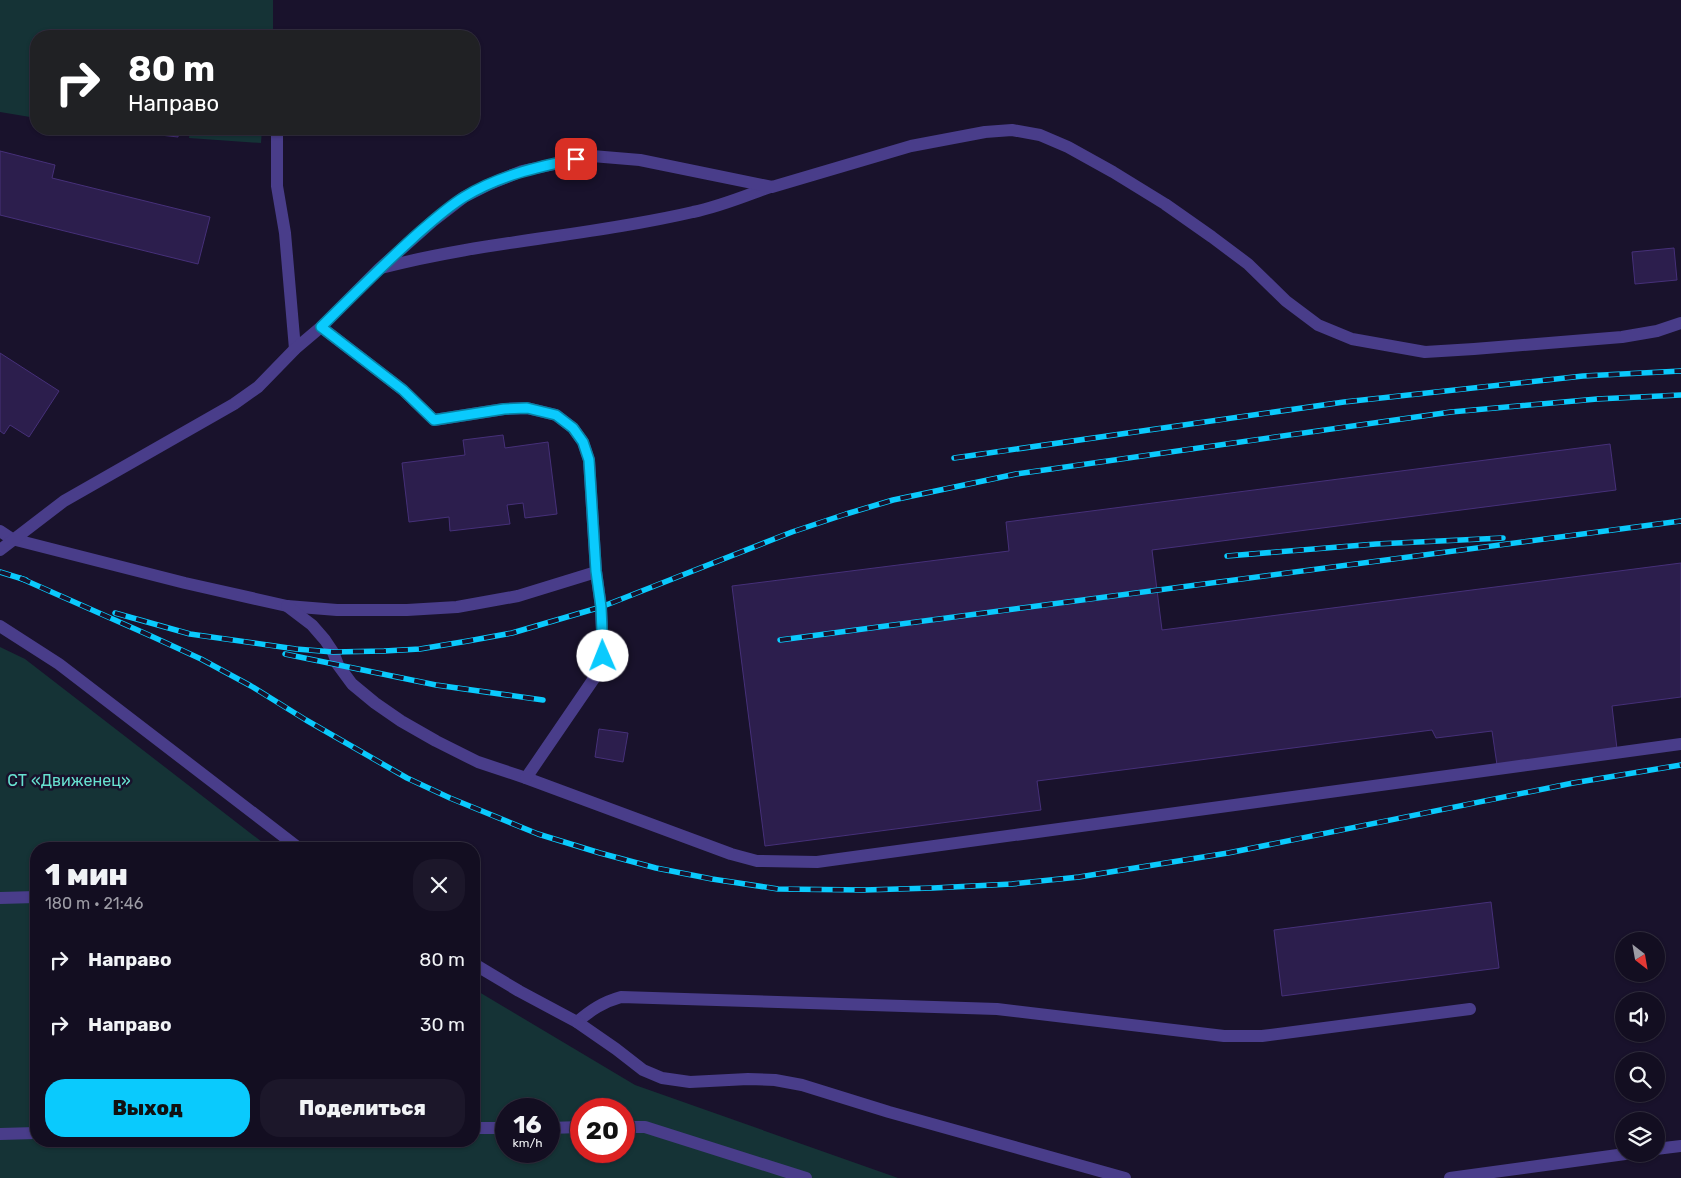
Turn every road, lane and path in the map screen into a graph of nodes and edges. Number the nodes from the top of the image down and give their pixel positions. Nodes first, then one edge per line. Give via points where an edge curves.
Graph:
1 (277, 135) edge
2 (772, 186) junction
3 (378, 269) junction
4 (1681, 323) edge
5 (321, 327) junction
6 (295, 349) junction
7 (0, 531) edge
8 (12, 539) junction
9 (0, 550) edge
10 (596, 571) junction
11 (287, 606) junction
12 (0, 626) edge
13 (1681, 744) edge
14 (526, 778) junction
15 (291, 842) edge
16 (30, 897) edge
17 (0, 898) edge
18 (480, 968) edge
19 (1470, 1009) dead end
20 (577, 1022) junction
21 (635, 1127) edge
22 (480, 1128) edge
23 (495, 1128) edge
24 (30, 1133) edge
25 (0, 1134) edge
26 (1681, 1146) edge
27 (1665, 1148) edge
28 (1615, 1155) edge
29 (806, 1178) edge
30 (1125, 1178) edge
31 (1450, 1178) edge

1 - 6 lane via 277,186 285,233
2 - 3 lane via 696,212 450,253
2 - 3 lane via 640,160 592,156 559,162 522,171 464,197
2 - 4 lane via 911,146 977,133 1012,130 1040,135 1113,172 1212,237 1318,325 1352,339 1425,352 1622,337
3 - 5 lane
5 - 6 lane
5 - 10 lane via 403,390 434,420 527,408 556,415 573,428 583,442 589,460
6 - 8 lane via 258,387 234,404 64,501
7 - 8 lane
8 - 9 lane
8 - 11 lane via 184,584
10 - 11 lane via 518,596 457,607 337,610
10 - 14 lane via 603,656 596,677
11 - 14 lane via 312,625 352,684 375,703 401,721 478,762
12 - 15 lane via 59,664
13 - 14 lane via 816,862 758,861 731,854
16 - 17 lane
18 - 20 lane
19 - 20 lane via 1262,1036 1224,1036 996,1009 621,997 606,1001
20 - 30 lane via 643,1070 662,1078 690,1082 775,1080 802,1085
21 - 29 lane via 645,1127
22 - 23 lane
24 - 25 lane
26 - 27 lane
28 - 31 lane

